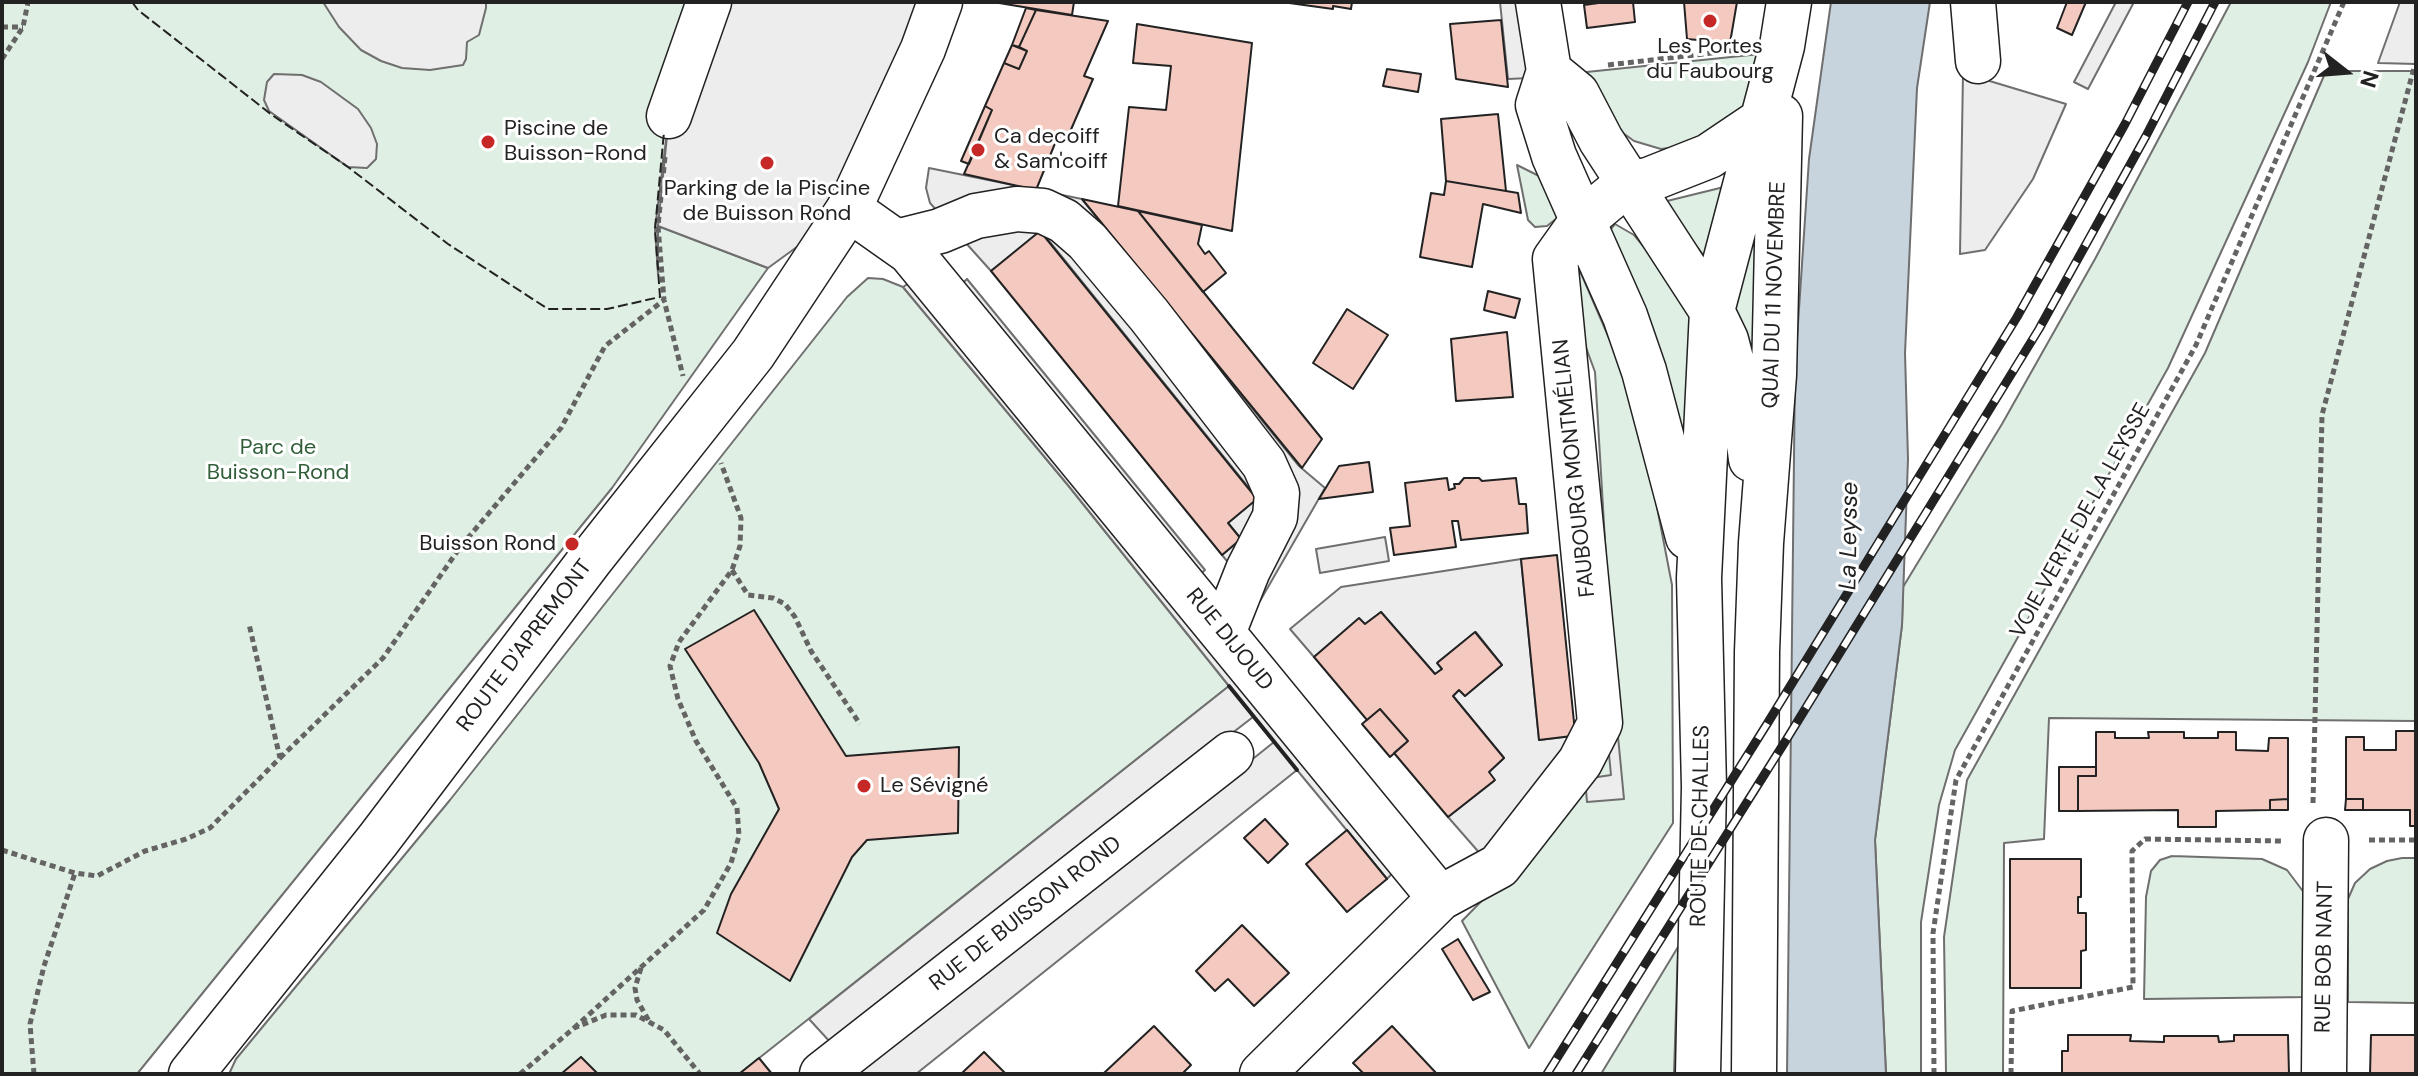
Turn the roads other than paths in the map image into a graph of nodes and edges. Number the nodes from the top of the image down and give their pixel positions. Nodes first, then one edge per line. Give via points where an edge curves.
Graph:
1 (709, 2) edge
2 (940, 2) edge
3 (1538, 2) edge
4 (1789, 2) edge
5 (1973, 2) edge
6 (1782, 46) junction
7 (1978, 61) dead end
8 (1549, 71) junction
9 (669, 116) road end
10 (1761, 121) junction
11 (1628, 183) junction
12 (849, 209) junction
13 (1582, 221) junction
14 (896, 242) junction
15 (1712, 311) junction
16 (1761, 543) junction
17 (1699, 578) junction
18 (1223, 633) junction
19 (1231, 754) dead end
20 (2332, 840) road end
21 (1440, 898) junction
22 (191, 1074) edge
23 (822, 1074) edge
24 (1262, 1074) edge
25 (1698, 1074) edge
26 (1754, 1074) edge
27 (2324, 1074) edge

1 - 9 main road
2 - 12 main road, ROUTE D'APREMONT
3 - 8 main road
4 - 6 main road, QUAI DU 11 NOVEMBRE
5 - 7 main road
6 - 10 main road, QUAI DU 11 NOVEMBRE
6 - 16 main road, QUAI DU 11 NOVEMBRE via 1774,375
8 - 11 main road via 1577,94
8 - 13 main road via 1538,105
10 - 11 main road, FAUBOURG MONTMÉLIAN via 1709,156
10 - 15 main road, QUAI DU 11 NOVEMBRE
11 - 13 main road, FAUBOURG MONTMÉLIAN
11 - 15 main road
12 - 14 main road, RUE DIJOUD
12 - 22 main road, ROUTE D'APREMONT via 753,354
13 - 17 main road via 1644,371
13 - 21 main road, FAUBOURG MONTMÉLIAN via 1555,259 1600,723 1580,762 1499,866
14 - 18 main road, RUE DIJOUD via 910,252
14 - 18 main road via 976,216 1043,211 1064,221 1096,252 1149,315 1264,464 1277,493 1275,517
15 - 16 main road, QUAI DU 11 NOVEMBRE via 1726,340 1745,412
15 - 17 main road, QUAI DU 11 NOVEMBRE
16 - 26 main road, QUAI DU 11 NOVEMBRE
17 - 25 main road, ROUTE DE CHALLES via 1704,787
18 - 21 main road, RUE DIJOUD
19 - 23 main road, RUE DE BUISSON ROND
20 - 27 main road, RUE BOB NANT
21 - 24 main road

